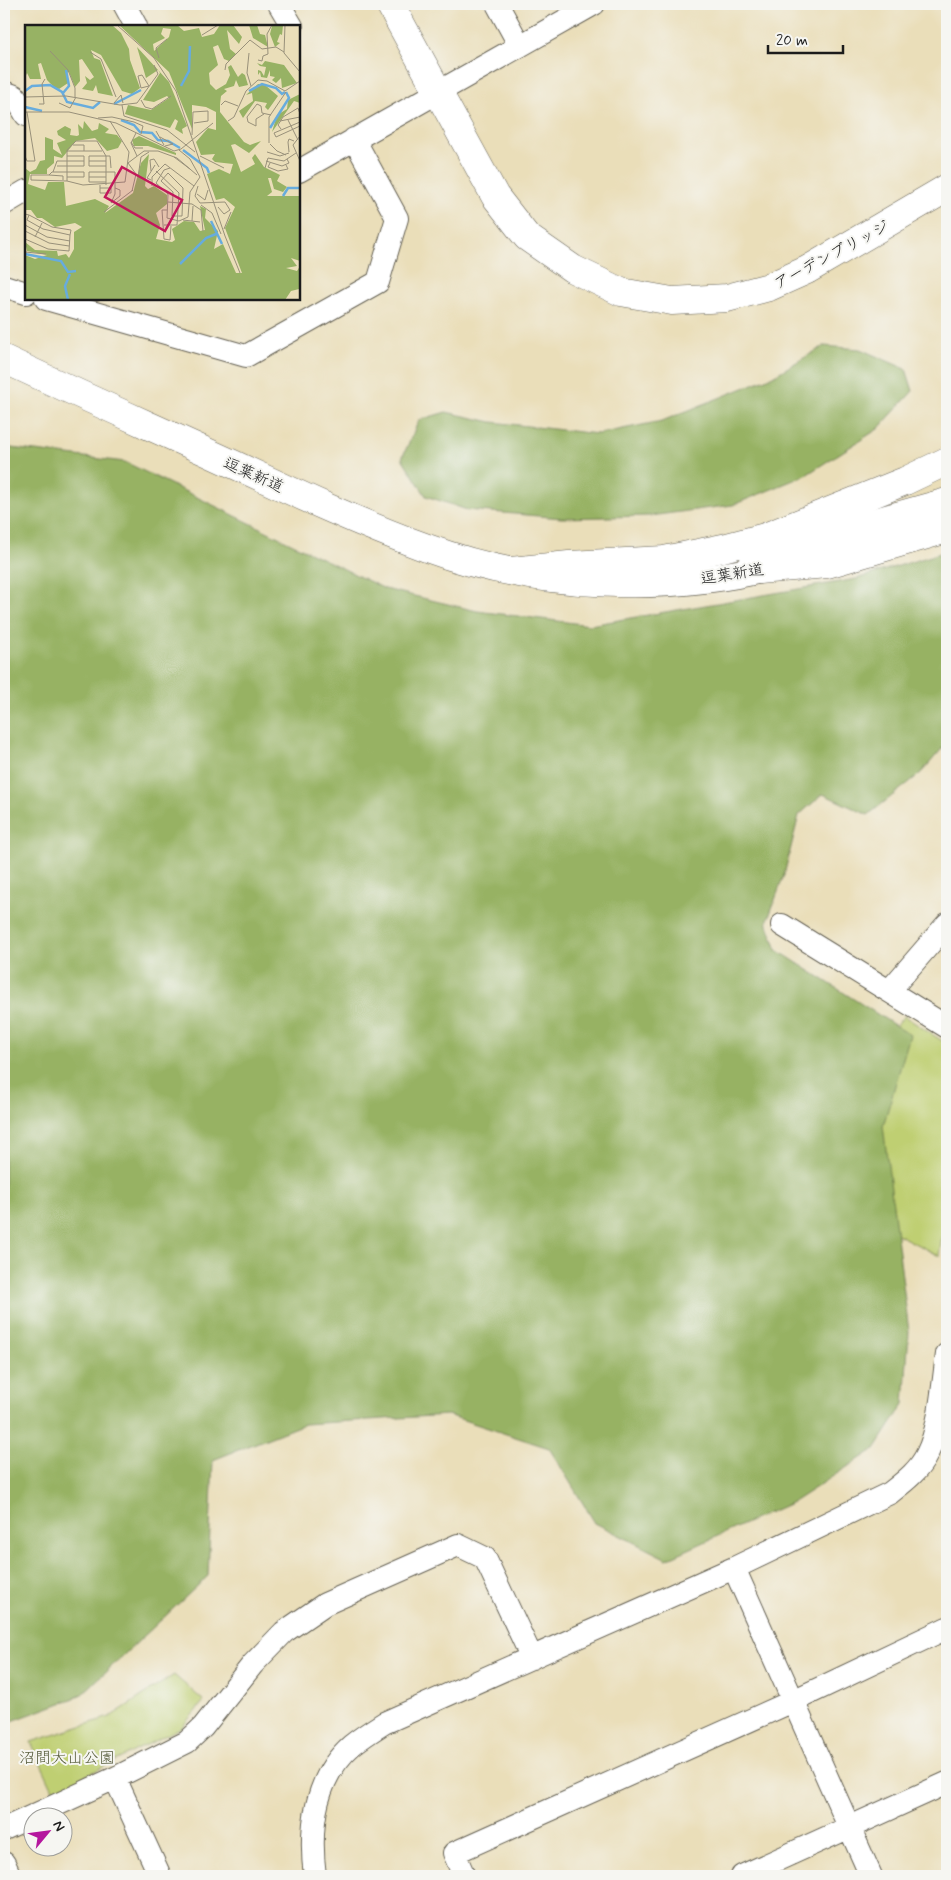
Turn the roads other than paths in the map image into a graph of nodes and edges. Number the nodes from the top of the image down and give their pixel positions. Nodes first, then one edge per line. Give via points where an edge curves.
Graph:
1 (124, 4) edge
2 (279, 4) edge
3 (390, 4) edge
4 (496, 4) edge
5 (594, 4) edge
6 (135, 25) edge
7 (291, 25) edge
8 (520, 46) junction
9 (4, 92) edge
10 (439, 92) junction
11 (25, 114) edge
12 (354, 140) junction
13 (300, 170) edge
14 (947, 188) edge
15 (25, 192) edge
16 (4, 204) edge
17 (4, 286) edge
18 (25, 293) edge
19 (50, 300) edge
20 (4, 359) edge
21 (947, 461) edge
22 (947, 502) edge
23 (947, 516) edge
24 (947, 529) edge
25 (758, 570) junction
26 (511, 571) junction
27 (947, 924) edge
28 (782, 925) dead end
29 (890, 990) junction
30 (947, 1026) edge
31 (947, 1354) edge
32 (942, 1417) edge
33 (734, 1568) junction
34 (947, 1628) edge
35 (532, 1658) junction
36 (792, 1701) junction
37 (115, 1778) junction
38 (947, 1783) edge
39 (849, 1828) junction
40 (4, 1829) edge
41 (4, 1863) edge
42 (10, 1876) edge
43 (160, 1876) edge
44 (315, 1876) edge
45 (464, 1876) edge
46 (742, 1876) edge
47 (871, 1876) edge

1 - 6 street
2 - 7 street
3 - 10 main road, アーデンブリッジ
4 - 8 street
5 - 8 street
8 - 10 street
9 - 11 street via 15,96
10 - 12 street
10 - 14 main road, アーデンブリッジ via 495,196 527,237 566,264 622,292 672,301 727,298 769,287 807,270
12 - 13 street
12 - 19 street via 397,218 378,282 246,356
15 - 16 street
17 - 18 street
20 - 26 main road, 逗葉新道 via 362,522 428,549
21 - 26 main road via 765,537 723,548 664,560
22 - 26 main road, 逗葉新道 via 722,563 611,573
23 - 25 main road, 逗葉新道
24 - 25 main road via 827,564
25 - 26 main road, 逗葉新道 via 714,578 613,582 569,580
27 - 29 street
28 - 29 street
29 - 30 street
31 - 32 street
32 - 33 street via 928,1454 911,1478 890,1493
33 - 35 street
33 - 36 street
34 - 36 street
35 - 37 street via 484,1558 458,1545 325,1604 284,1632 187,1742
35 - 44 street via 384,1723 351,1746 328,1774 314,1814 312,1849
36 - 39 street
36 - 45 street via 454,1853
37 - 40 street
37 - 43 street
38 - 39 street
39 - 46 street
39 - 47 street
41 - 42 street

